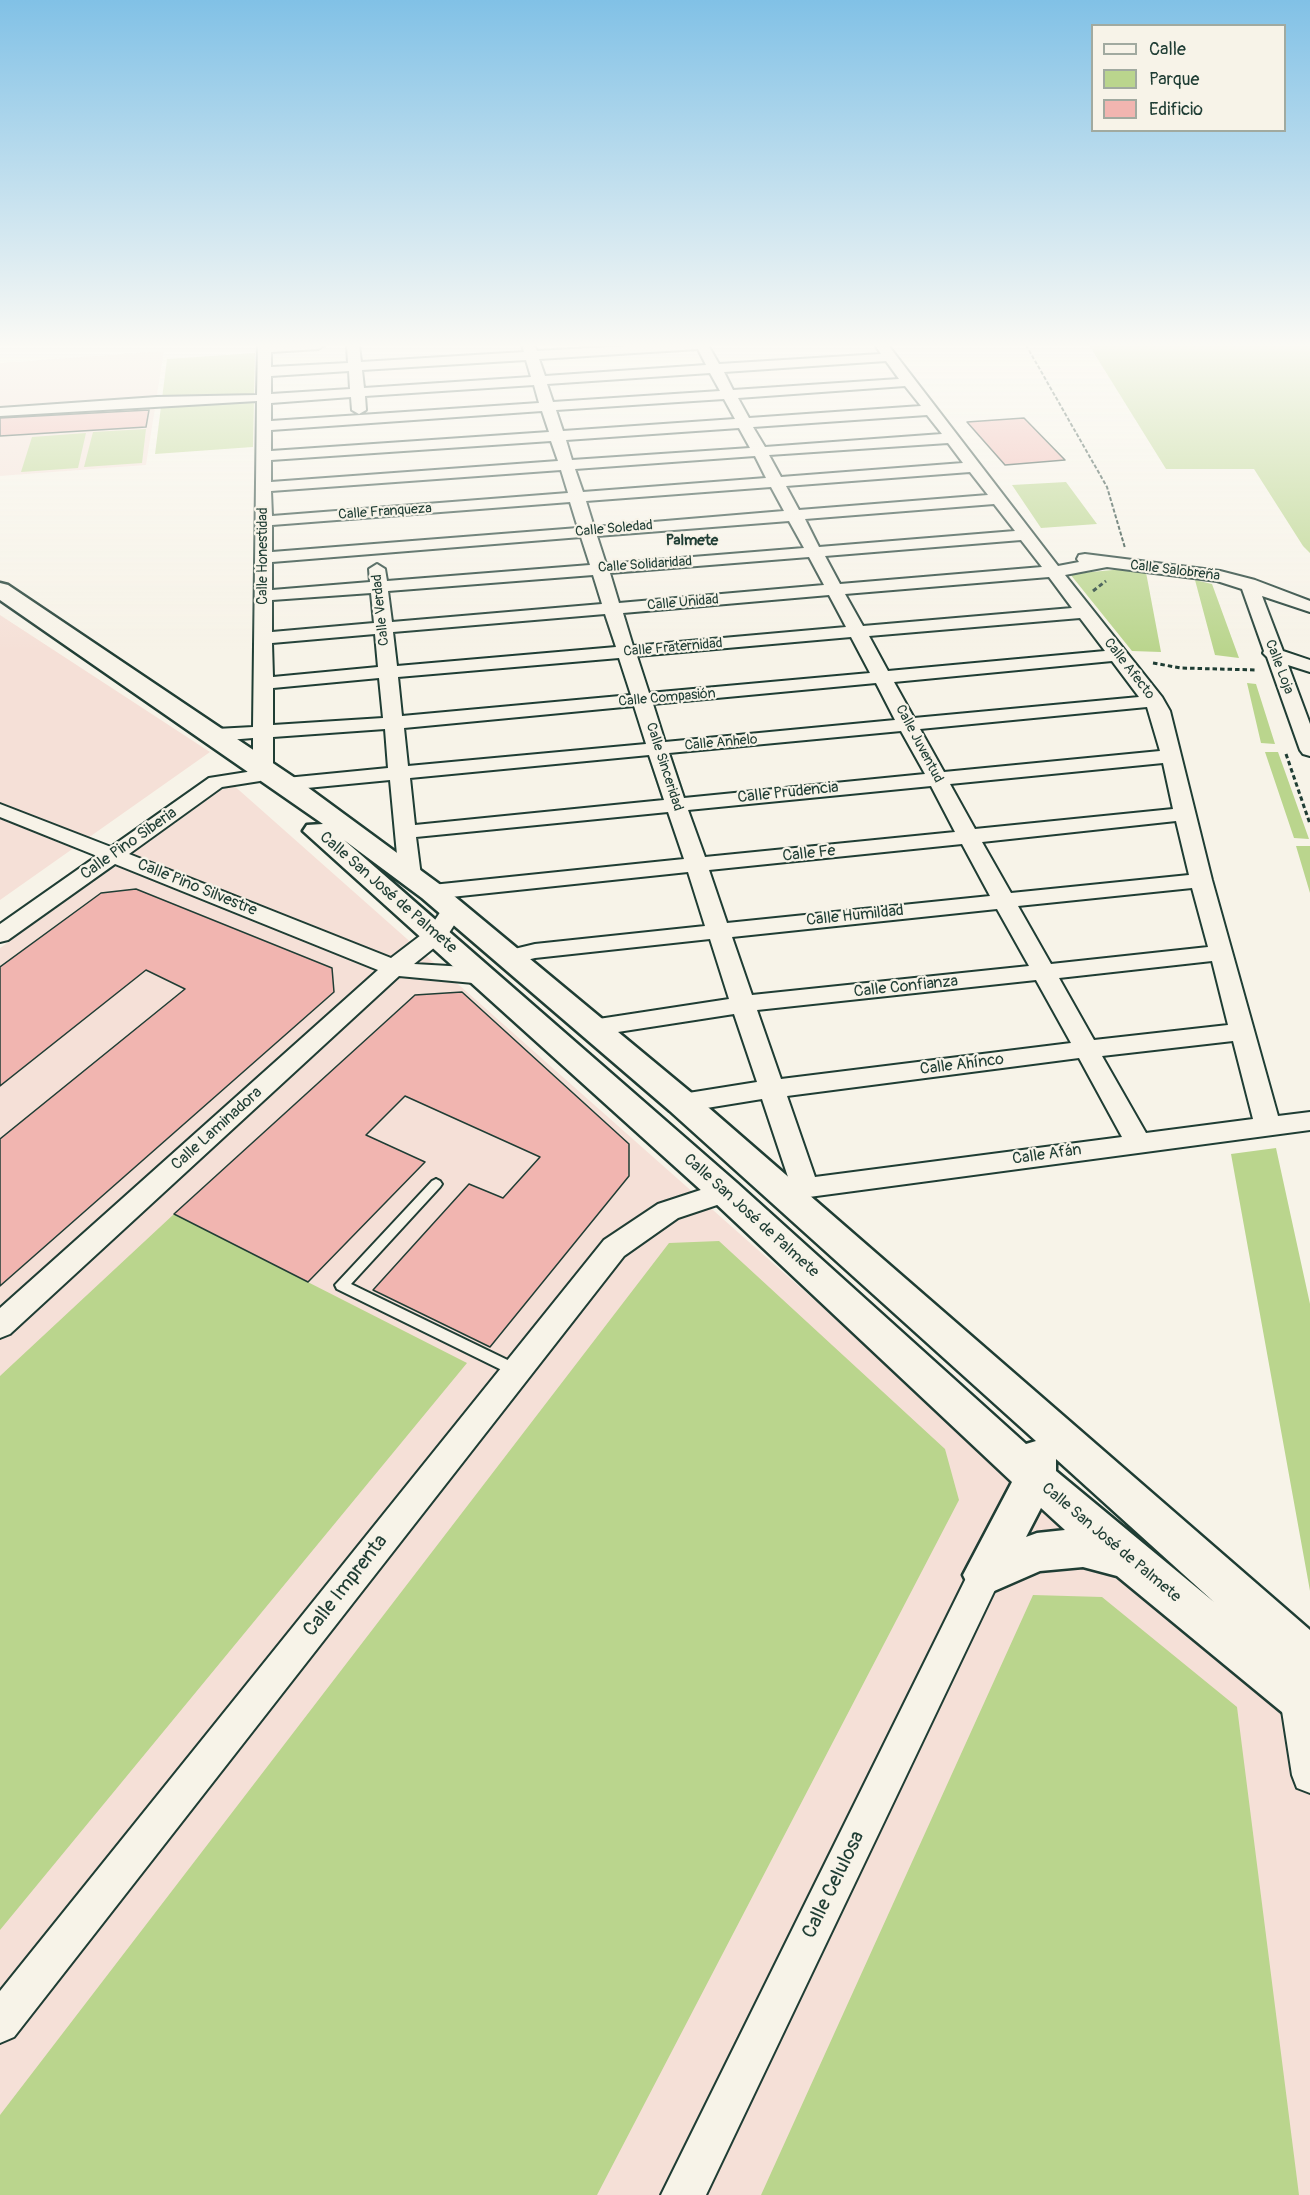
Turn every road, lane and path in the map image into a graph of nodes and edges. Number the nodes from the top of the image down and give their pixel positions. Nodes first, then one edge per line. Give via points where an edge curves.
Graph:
1 (264, 447) edge
2 (385, 447) edge
3 (561, 447) edge
4 (758, 447) edge
5 (823, 447) edge
6 (958, 447) edge
7 (363, 449) junction
8 (761, 452) junction
9 (264, 456) junction
10 (567, 465) junction
11 (973, 467) junction
12 (367, 480) junction
13 (778, 483) junction
14 (264, 487) junction
15 (577, 497) junction
16 (1000, 499) junction
17 (793, 515) junction
18 (264, 521) junction
19 (372, 531) junction
20 (587, 531) junction
21 (1032, 542) junction
22 (814, 552) junction
23 (263, 558) junction
24 (1102, 563) junction
25 (599, 568) junction
26 (1056, 572) junction
27 (1249, 584) junction
28 (379, 585) junction
29 (0, 590) edge
30 (834, 590) junction
31 (263, 596) junction
32 (1310, 607) edge
33 (614, 609) junction
34 (1084, 612) junction
35 (383, 628) junction
36 (858, 632) junction
37 (263, 638) junction
38 (627, 652) junction
39 (1272, 653) junction
40 (1118, 655) junction
41 (1310, 666) edge
42 (388, 673) junction
43 (884, 678) junction
44 (263, 683) junction
45 (642, 700) junction
46 (1155, 701) junction
47 (195, 722) junction
48 (393, 723) junction
49 (910, 726) junction
50 (1305, 726) edge
51 (263, 732) junction
52 (216, 735) junction
53 (657, 748) junction
54 (1310, 750) edge
55 (1171, 756) junction
56 (258, 772) junction
57 (398, 773) junction
58 (937, 778) junction
59 (286, 784) junction
60 (676, 804) junction
61 (0, 810) edge
62 (1186, 814) junction
63 (406, 832) junction
64 (968, 836) junction
65 (113, 854) junction
66 (697, 866) junction
67 (410, 876) junction
68 (1201, 880) junction
69 (1005, 899) junction
70 (441, 912) junction
71 (718, 931) junction
72 (0, 935) edge
73 (1221, 953) junction
74 (510, 957) junction
75 (394, 968) junction
76 (1044, 972) junction
77 (484, 976) junction
78 (745, 1004) junction
79 (592, 1028) junction
80 (1242, 1032) junction
81 (1087, 1049) junction
82 (771, 1089) junction
83 (682, 1103) junction
84 (1310, 1121) edge
85 (649, 1124) junction
86 (1268, 1126) junction
87 (1138, 1142) junction
88 (436, 1184) dead end
89 (725, 1192) junction
90 (795, 1192) junction
91 (0, 1326) edge
92 (517, 1371) junction
93 (1039, 1420) junction
94 (1035, 1478) junction
95 (1130, 1561) junction
96 (985, 1575) junction
97 (1310, 1659) edge
98 (1304, 1702) edge
99 (1310, 1775) edge
100 (0, 2023) edge
101 (683, 2195) edge

1 - 9 street, Calle Honestidad
2 - 7 street
3 - 10 street, Calle Sinceridad
4 - 8 street, Calle Juventud
5 - 8 street
6 - 11 street, Calle Afecto
7 - 9 street
7 - 12 street, Calle Verdad
8 - 10 street
8 - 13 street, Calle Juventud
9 - 14 street, Calle Honestidad
10 - 12 street
10 - 15 street, Calle Sinceridad
11 - 13 street, Calle Franqueza
11 - 16 street, Calle Afecto
12 - 14 street
12 - 19 street, Calle Verdad
13 - 15 street, Calle Franqueza
13 - 17 street, Calle Juventud
14 - 18 street, Calle Honestidad
15 - 19 street, Calle Franqueza
15 - 20 street, Calle Sinceridad
16 - 17 street, Calle Soledad
16 - 21 street, Calle Afecto
17 - 20 street, Calle Soledad
17 - 22 street, Calle Juventud
18 - 19 street, Calle Franqueza
18 - 23 street, Calle Honestidad
19 - 20 street, Calle Soledad
19 - 23 street, Calle Soledad
19 - 28 street, Calle Verdad
20 - 25 street, Calle Sinceridad
21 - 22 street, Calle Solidaridad
21 - 24 street, Calle Salobreña
21 - 26 street, Calle Afecto
22 - 25 street, Calle Solidaridad
22 - 30 street, Calle Juventud
23 - 31 street, Calle Honestidad
24 - 26 street, Calle Unidad
24 - 27 street, Calle Salobreña via 1220,576
25 - 28 street, Calle Solidaridad
25 - 33 street, Calle Sinceridad
26 - 30 street, Calle Unidad
26 - 34 street, Calle Afecto
27 - 32 street, Calle Salobreña
27 - 39 street, Calle Loja
28 - 31 street, Calle Solidaridad
28 - 35 street, Calle Verdad
29 - 47 street, Calle San José de Palmete
30 - 33 street, Calle Unidad
30 - 36 street, Calle Juventud
31 - 37 street, Calle Honestidad
33 - 35 street, Calle Unidad
33 - 38 street, Calle Sinceridad
34 - 36 street, Calle Fraternidad
34 - 40 street, Calle Afecto
35 - 37 street, Calle Unidad
35 - 42 street, Calle Verdad
36 - 38 street, Calle Fraternidad
36 - 43 street, Calle Juventud
37 - 44 street, Calle Honestidad
38 - 42 street, Calle Fraternidad
38 - 45 street, Calle Sinceridad
39 - 41 street
39 - 50 street, Calle Loja
40 - 43 street, Calle Compasión
40 - 46 street, Calle Afecto
42 - 44 street, Calle Fraternidad
42 - 48 street, Calle Verdad
43 - 45 street, Calle Compasión
43 - 49 street, Calle Juventud
44 - 51 street, Calle Honestidad
45 - 48 street, Calle Compasión
45 - 53 street, Calle Sinceridad
46 - 49 street, Calle Anhelo
46 - 55 street, Calle Afecto
47 - 52 street, Calle San José de Palmete
47 - 56 street, Calle San José de Palmete
48 - 51 street, Calle Compasión
48 - 57 street, Calle Verdad
49 - 53 street, Calle Anhelo
49 - 58 street, Calle Juventud
50 - 54 street, Calle Loja
51 - 52 street, Calle Compasión
51 - 56 street, Calle Honestidad
52 - 56 street, Calle San José de Palmete
53 - 57 street, Calle Anhelo
53 - 60 street, Calle Sinceridad
55 - 58 street, Calle Prudencia
55 - 62 street, Calle Afecto
56 - 59 street, Calle San José de Palmete
56 - 65 street, Calle Pino Siberia via 216,782
56 - 70 street, Calle San José de Palmete
57 - 59 street, Calle Anhelo
57 - 63 street, Calle Verdad
58 - 60 street, Calle Prudencia
58 - 64 street, Calle Juventud
59 - 67 street, Calle San José de Palmete
60 - 63 street, Calle Prudencia
60 - 66 street, Calle Sinceridad
61 - 65 street, Calle Pino Silvestre
62 - 64 street, Calle Fe
62 - 68 street, Calle Afecto
63 - 67 street, Calle Verdad
64 - 66 street, Calle Fe
64 - 69 street, Calle Juventud
65 - 72 street, Calle Pino Siberia
65 - 75 street, Calle Pino Silvestre
66 - 70 street, Calle Fe
66 - 71 street, Calle Sinceridad
67 - 70 street, Calle San José de Palmete
68 - 69 street, Calle Humildad
68 - 73 street, Calle Afecto
69 - 71 street, Calle Humildad
69 - 76 street, Calle Juventud
70 - 74 street, Calle San José de Palmete
70 - 75 street, Calle Laminadora
70 - 77 street, Calle San José de Palmete
71 - 74 street, Calle Humildad
71 - 78 street, Calle Sinceridad
73 - 76 street, Calle Confianza
73 - 80 street, Calle Afecto
74 - 79 street, Calle San José de Palmete
75 - 77 street, Calle Pino Silvestre
75 - 91 street, Calle Laminadora
76 - 78 street, Calle Confianza
76 - 81 street, Calle Juventud
77 - 85 street, Calle San José de Palmete
78 - 79 street, Calle Confianza
78 - 82 street, Calle Sinceridad
79 - 83 street, Calle San José de Palmete
80 - 81 street, Calle Ahínco
80 - 86 street, Calle Afecto
81 - 82 street, Calle Ahínco
81 - 87 street, Calle Juventud
82 - 83 street, Calle Ahínco
82 - 90 street, Calle Sinceridad
83 - 90 street, Calle San José de Palmete
84 - 86 street, Calle Afán
85 - 89 street, Calle San José de Palmete
85 - 90 street
86 - 87 street, Calle Afán
87 - 90 street, Calle Afán
88 - 92 lane via 342,1285
89 - 90 street
89 - 92 street, Calle Imprenta via 668,1211 614,1248
89 - 94 street, Calle San José de Palmete
90 - 93 street, Calle San José de Palmete
92 - 100 street, Calle Imprenta
93 - 94 street
93 - 97 street, Calle San José de Palmete
94 - 95 street, Calle San José de Palmete
94 - 96 street
95 - 96 street via 1083,1548 1037,1552
95 - 98 street, Calle San José de Palmete
96 - 101 street, Calle Celulosa
98 - 99 street

